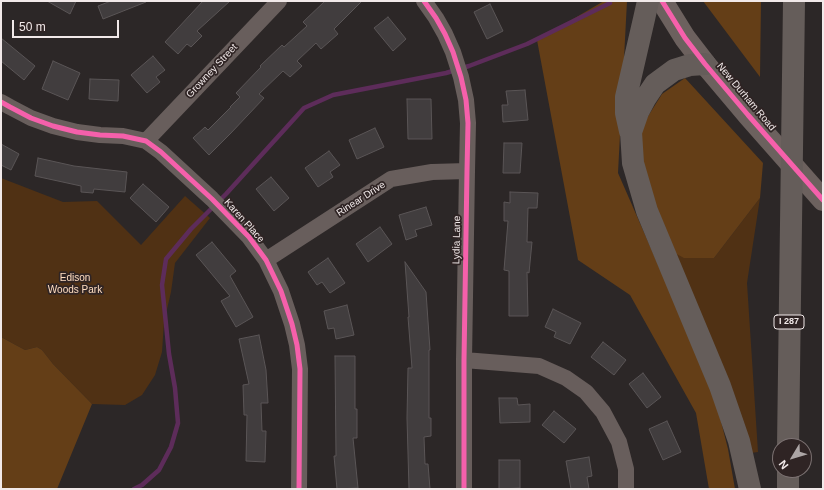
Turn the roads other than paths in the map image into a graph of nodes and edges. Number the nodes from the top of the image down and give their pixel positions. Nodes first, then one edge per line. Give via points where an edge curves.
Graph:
1 (279, 1) edge
2 (424, 1) edge
3 (648, 1) edge
4 (662, 1) edge
5 (794, 1) edge
6 (705, 64) junction
7 (1, 102) edge
8 (631, 132) junction
9 (146, 141) junction
10 (467, 171) junction
11 (823, 200) edge
12 (266, 260) junction
13 (464, 360) junction
14 (788, 438) edge
15 (788, 478) edge
16 (299, 489) edge
17 (464, 489) edge
18 (626, 489) edge
19 (750, 489) edge
20 (788, 489) edge

1 - 9 street, Growney Street
2 - 10 street, Lydia Lane via 445,34 461,77 468,123
3 - 8 highway via 626,97 626,113
4 - 6 main road, New Durham Road
5 - 14 highway, I 287
6 - 8 highway via 674,70 655,84 638,112
6 - 11 main road, New Durham Road
7 - 9 street, Karen Place via 53,126 77,132 124,136
8 - 19 highway via 633,163 647,211 720,386 739,442
9 - 12 street, Karen Place via 212,199
10 - 12 street, Rinear Drive via 432,172 390,179
10 - 13 street, Lydia Lane
12 - 16 street, Karen Place via 281,291 297,345 300,369
13 - 17 street, Lydia Lane
13 - 18 street via 539,366 566,378 586,392 603,412 619,442 626,469
15 - 20 highway

